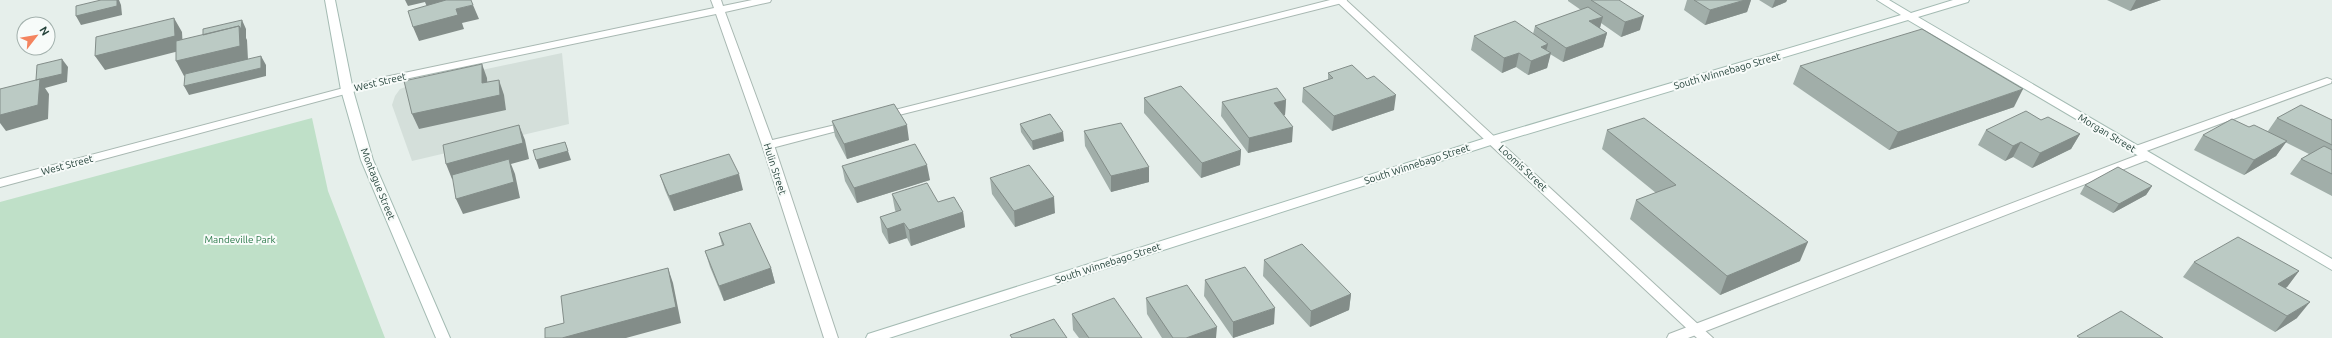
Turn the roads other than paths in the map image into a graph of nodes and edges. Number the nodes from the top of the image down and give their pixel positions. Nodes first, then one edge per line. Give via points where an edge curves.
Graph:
1 (330, 0) edge
2 (766, 0) edge
3 (1340, 0) edge
4 (1882, 0) edge
5 (1964, 0) edge
6 (718, 5) edge
7 (1911, 17) junction
8 (2327, 81) dead end
9 (346, 90) junction
10 (1493, 140) junction
11 (768, 145) junction
12 (2141, 153) junction
13 (0, 183) edge
14 (2332, 265) edge
15 (1701, 334) edge
16 (443, 338) edge
17 (831, 338) edge
18 (872, 338) edge
19 (1674, 338) edge

1 - 9 street, Montague Street
2 - 6 street, West Street
3 - 10 street, Loomis Street
3 - 11 street
4 - 7 street, Morgan Street
5 - 7 street, South Winnebago Street
6 - 9 street, West Street
6 - 11 street, Hulin Street
7 - 10 street, South Winnebago Street
7 - 12 street, Morgan Street
8 - 12 street
9 - 13 street, West Street
9 - 16 street, Montague Street via 367,160
10 - 15 street, Loomis Street
10 - 18 street, South Winnebago Street
11 - 17 street, Hulin Street
12 - 14 street, Morgan Street
12 - 15 street
15 - 19 street

